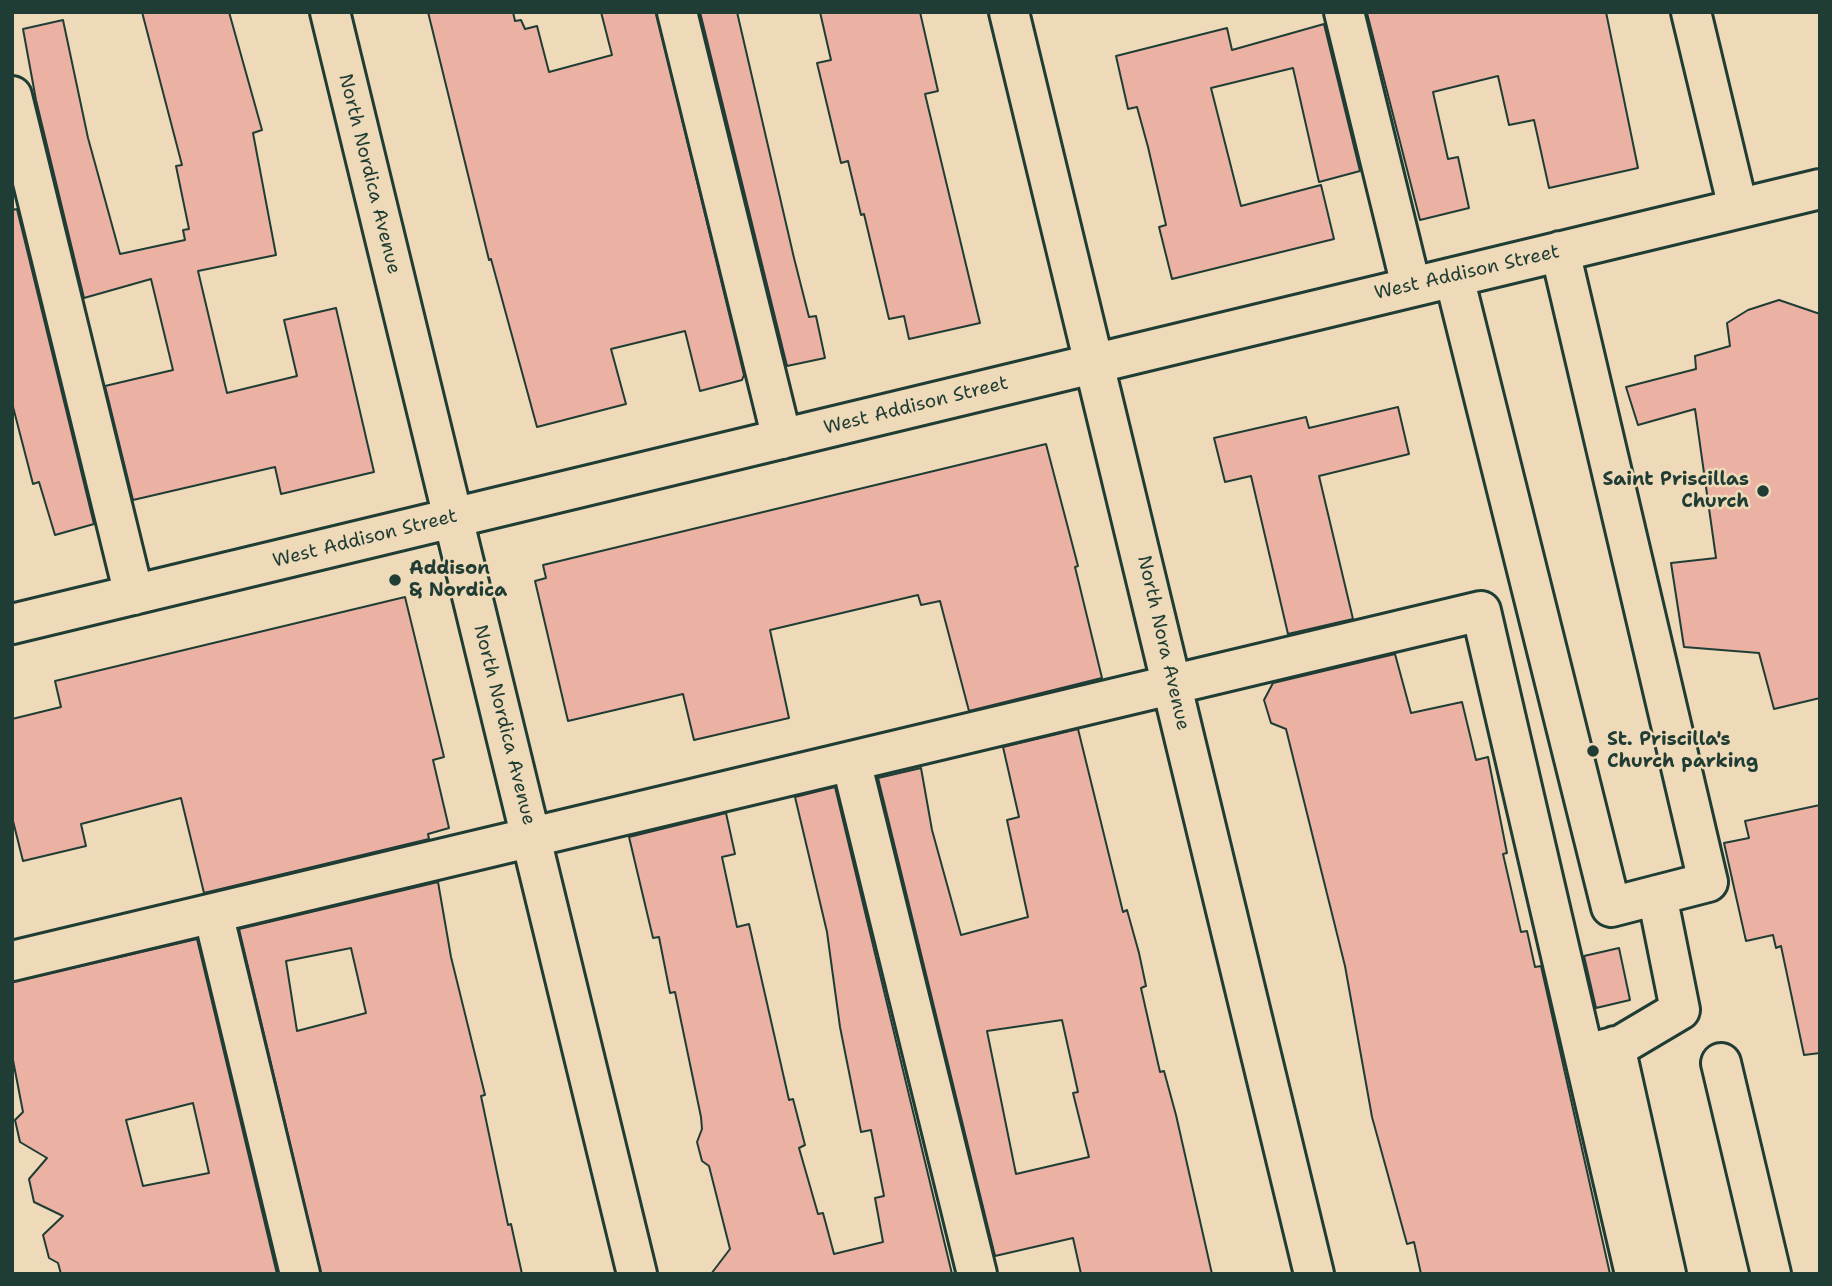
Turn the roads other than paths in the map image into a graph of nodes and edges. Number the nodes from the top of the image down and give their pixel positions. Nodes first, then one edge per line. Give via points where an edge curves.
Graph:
1 (330, 12) edge
2 (677, 12) edge
3 (1009, 12) edge
4 (1344, 12) edge
5 (1691, 12) edge
6 (12, 96) edge
7 (1820, 189) edge
8 (1738, 208) junction
9 (1560, 251) junction
10 (1454, 277) junction
11 (1412, 286) junction
12 (1096, 363) junction
13 (782, 439) junction
14 (453, 518) junction
15 (134, 595) junction
16 (12, 624) edge
17 (1173, 684) junction
18 (851, 761) junction
19 (531, 837) junction
20 (1657, 895) junction
21 (213, 913) junction
22 (12, 961) edge
23 (1599, 1050) junction
24 (1721, 1063) dead end
25 (300, 1274) edge
26 (637, 1274) edge
27 (977, 1274) edge
28 (1314, 1274) edge
29 (1635, 1274) edge
30 (1666, 1274) edge
31 (1771, 1274) edge

1 - 14 street, North Nordica Avenue
2 - 13 street
3 - 12 street, North Nora Avenue
4 - 11 street
5 - 8 street
6 - 15 street
7 - 8 street, West Addison Street
8 - 9 street, West Addison Street
9 - 10 street, West Addison Street
9 - 20 street via 1708,882
10 - 11 street, West Addison Street
10 - 20 street via 1611,907
11 - 12 street, West Addison Street
12 - 13 street, West Addison Street
12 - 17 street, North Nora Avenue
13 - 14 street, West Addison Street
14 - 15 street, West Addison Street
14 - 19 street, North Nordica Avenue
15 - 16 street, West Addison Street
17 - 18 street
17 - 23 street via 1480,611
17 - 28 street, North Nora Avenue
18 - 19 street
18 - 27 street
19 - 21 street
19 - 26 street, North Nordica Avenue
20 - 23 street via 1680,1010
21 - 22 street
21 - 25 street
23 - 29 street
23 - 30 street
24 - 31 street

